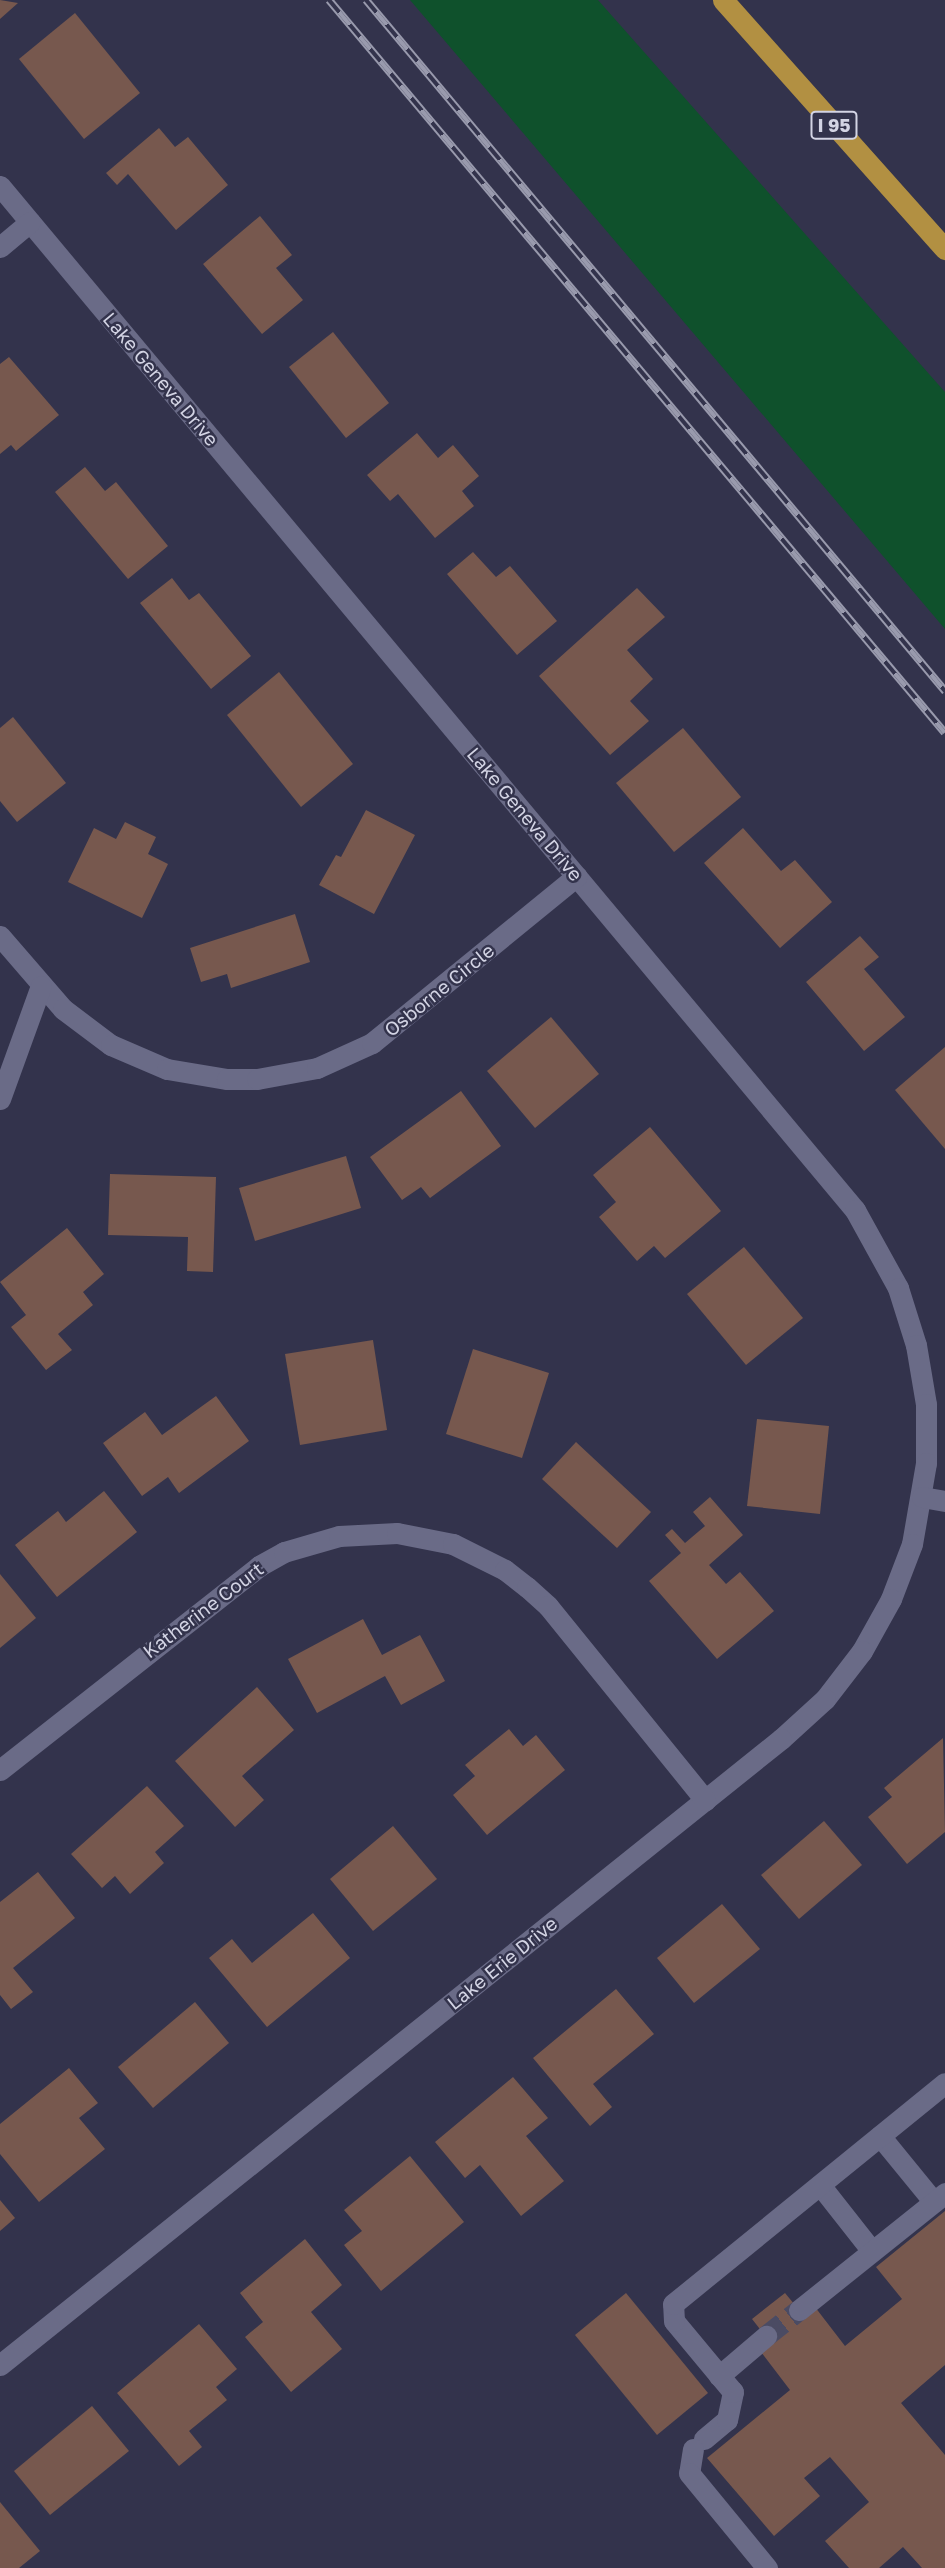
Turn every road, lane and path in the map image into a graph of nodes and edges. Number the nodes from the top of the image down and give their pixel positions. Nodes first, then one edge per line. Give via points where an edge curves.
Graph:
1 (723, 0) edge
2 (0, 186) edge
3 (30, 222) junction
4 (0, 247) edge
5 (945, 250) edge
6 (577, 876) junction
7 (0, 936) edge
8 (41, 986) junction
9 (0, 1099) edge
10 (922, 1497) junction
11 (945, 1502) edge
12 (0, 1770) edge
13 (705, 1800) junction
14 (945, 2083) edge
15 (880, 2136) junction
16 (820, 2185) junction
17 (939, 2197) edge
18 (872, 2251) junction
19 (799, 2310) tunnel mouth
20 (766, 2336) tunnel mouth
21 (0, 2365) edge
22 (719, 2376) junction
23 (767, 2568) edge

1 - 5 highway, I 95
2 - 3 street, Lake Geneva Drive
3 - 4 street
3 - 6 street, Lake Geneva Drive
6 - 8 street, Osborne Circle via 397,1027 345,1057 287,1075 227,1079 167,1069 111,1045
6 - 10 street, Lake Geneva Drive via 872,1235 898,1288 916,1345 926,1404
7 - 8 street, Osborne Circle
8 - 9 street
10 - 11 street
10 - 13 street, Lake Erie Drive via 912,1544 891,1599 862,1651 825,1699
12 - 13 street, Katherine Court via 259,1566 330,1538 397,1533 453,1544 505,1570 527,1587 548,1606
13 - 21 street, Lake Erie Drive
14 - 15 street
15 - 16 street
15 - 17 street
16 - 18 street
16 - 22 street via 673,2304 674,2321
17 - 18 street
18 - 19 street
20 - 22 street
22 - 23 street via 733,2392 727,2420 698,2444 689,2473

